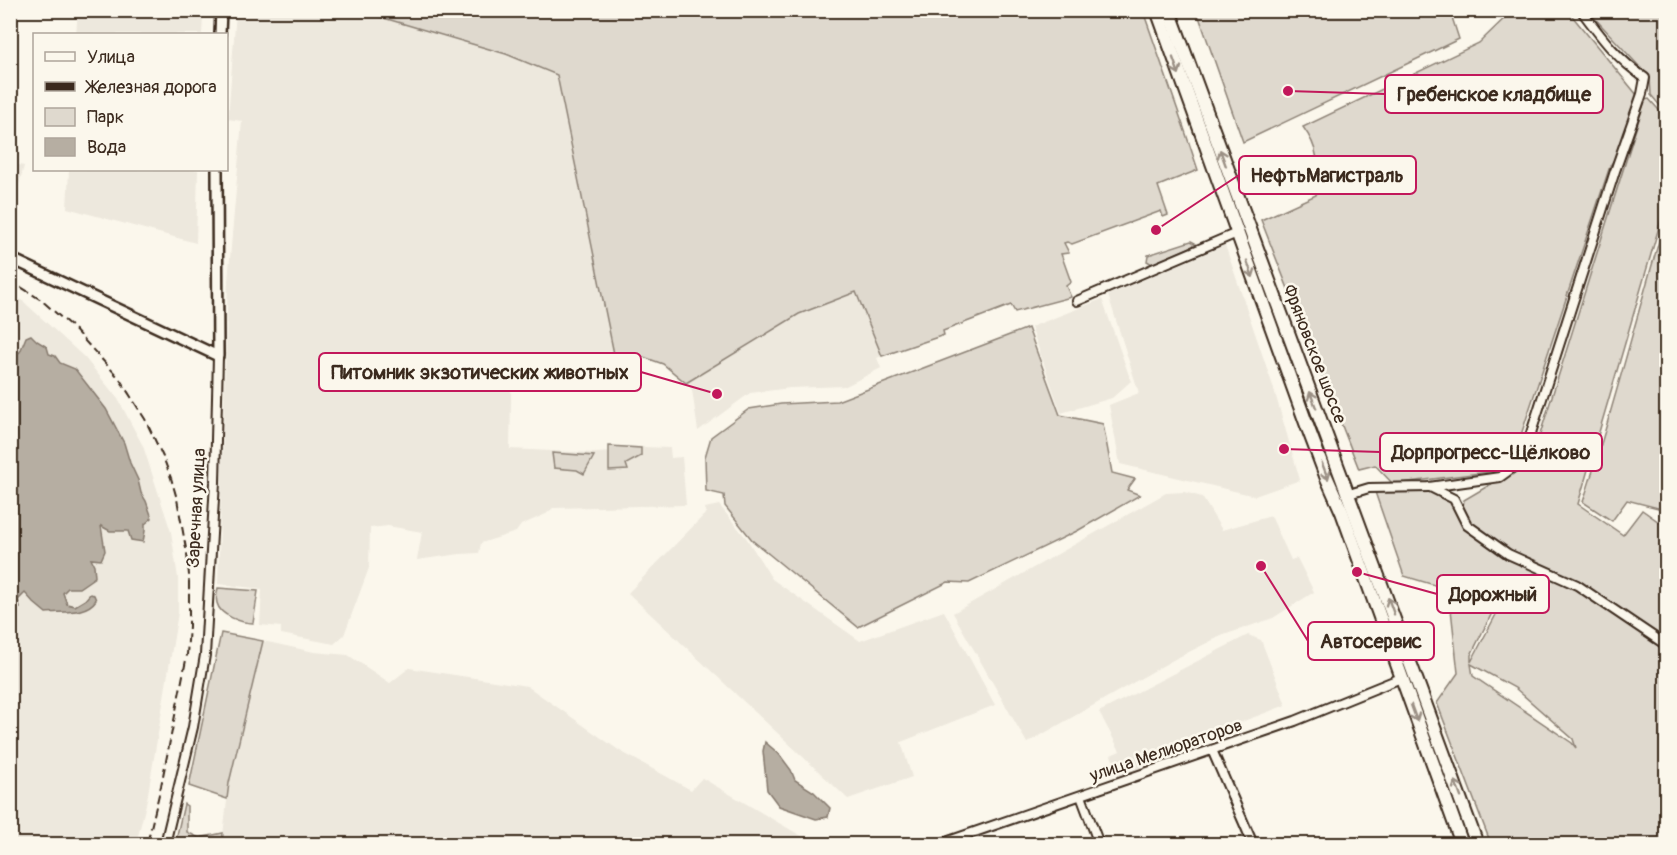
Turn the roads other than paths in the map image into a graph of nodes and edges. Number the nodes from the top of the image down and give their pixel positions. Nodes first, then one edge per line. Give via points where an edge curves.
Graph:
1 (220, 10) edge
2 (1157, 10) edge
3 (1169, 10) edge
4 (1581, 10) edge
5 (220, 33) edge
6 (217, 171) edge
7 (1237, 233) junction
8 (10, 258) edge
9 (1077, 301) dead end
10 (218, 356) junction
11 (1429, 487) junction
12 (1349, 494) junction
13 (1666, 645) edge
14 (1401, 678) junction
15 (1212, 750) junction
16 (1081, 796) junction
17 (165, 844) edge
18 (940, 844) edge
19 (1099, 844) edge
20 (1253, 844) edge
21 (1462, 844) edge
22 (1477, 844) edge

1 - 5 street
2 -> 7 main road, Фряновское шоссе
12 -> 3 main road, Фряновское шоссе
4 - 11 street via 1610,49 1645,78 1642,94 1522,461 1500,477
6 - 10 street, Заречная улица
7 - 9 street
7 -> 14 main road, Фряновское шоссе
8 - 10 street
10 - 17 street, Заречная улица via 205,655 193,727
11 - 12 street via 1369,488
11 - 13 street via 1454,499 1467,525 1508,554 1577,585
22 -> 12 main road, Фряновское шоссе
14 - 15 street, улица Мелиораторов
14 -> 21 main road, Фряновское шоссе
15 - 16 street, улица Мелиораторов
15 - 20 street
16 - 18 street, улица Мелиораторов
16 - 19 street

